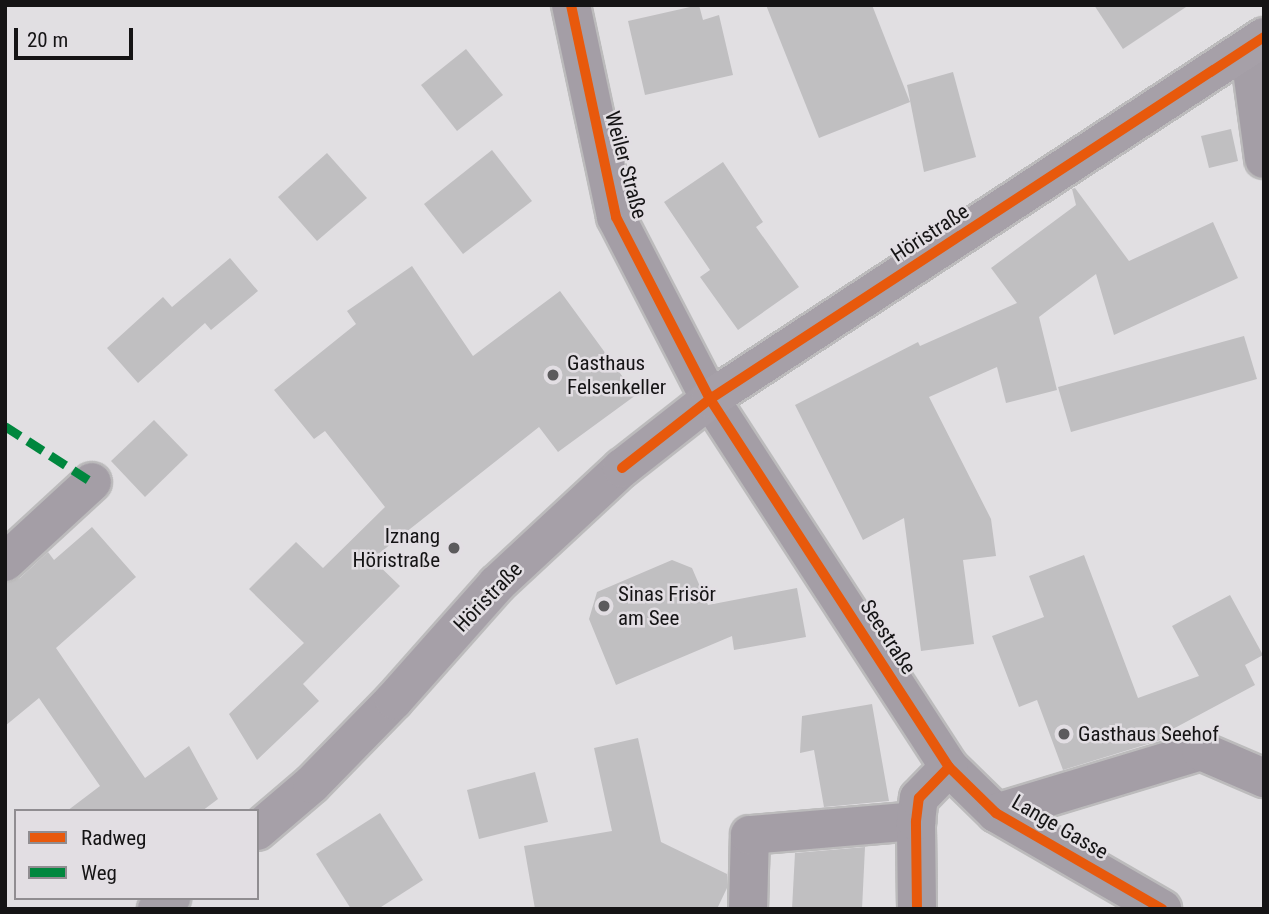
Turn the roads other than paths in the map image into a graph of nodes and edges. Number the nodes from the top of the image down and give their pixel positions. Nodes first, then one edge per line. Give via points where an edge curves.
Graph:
1 (570, 5) edge
2 (1256, 42) edge
3 (1264, 159) edge
4 (710, 399) junction
5 (92, 482) dead end
6 (5, 562) edge
7 (949, 767) junction
8 (1264, 778) edge
9 (996, 813) junction
10 (916, 821) junction
11 (259, 829) edge
12 (748, 909) edge
13 (918, 909) edge
14 (1162, 909) edge

1 - 4 street, Weiler Straße via 616,216
2 - 3 street
2 - 4 main road, Höristraße
4 - 7 street, Seestraße
4 - 11 main road, Höristraße via 622,468 497,584 394,700 312,784
5 - 6 street
7 - 9 street, Lange Gasse
7 - 10 street via 919,798
8 - 9 street via 1201,751
9 - 14 street, Lange Gasse
10 - 12 street via 750,835
10 - 13 street

